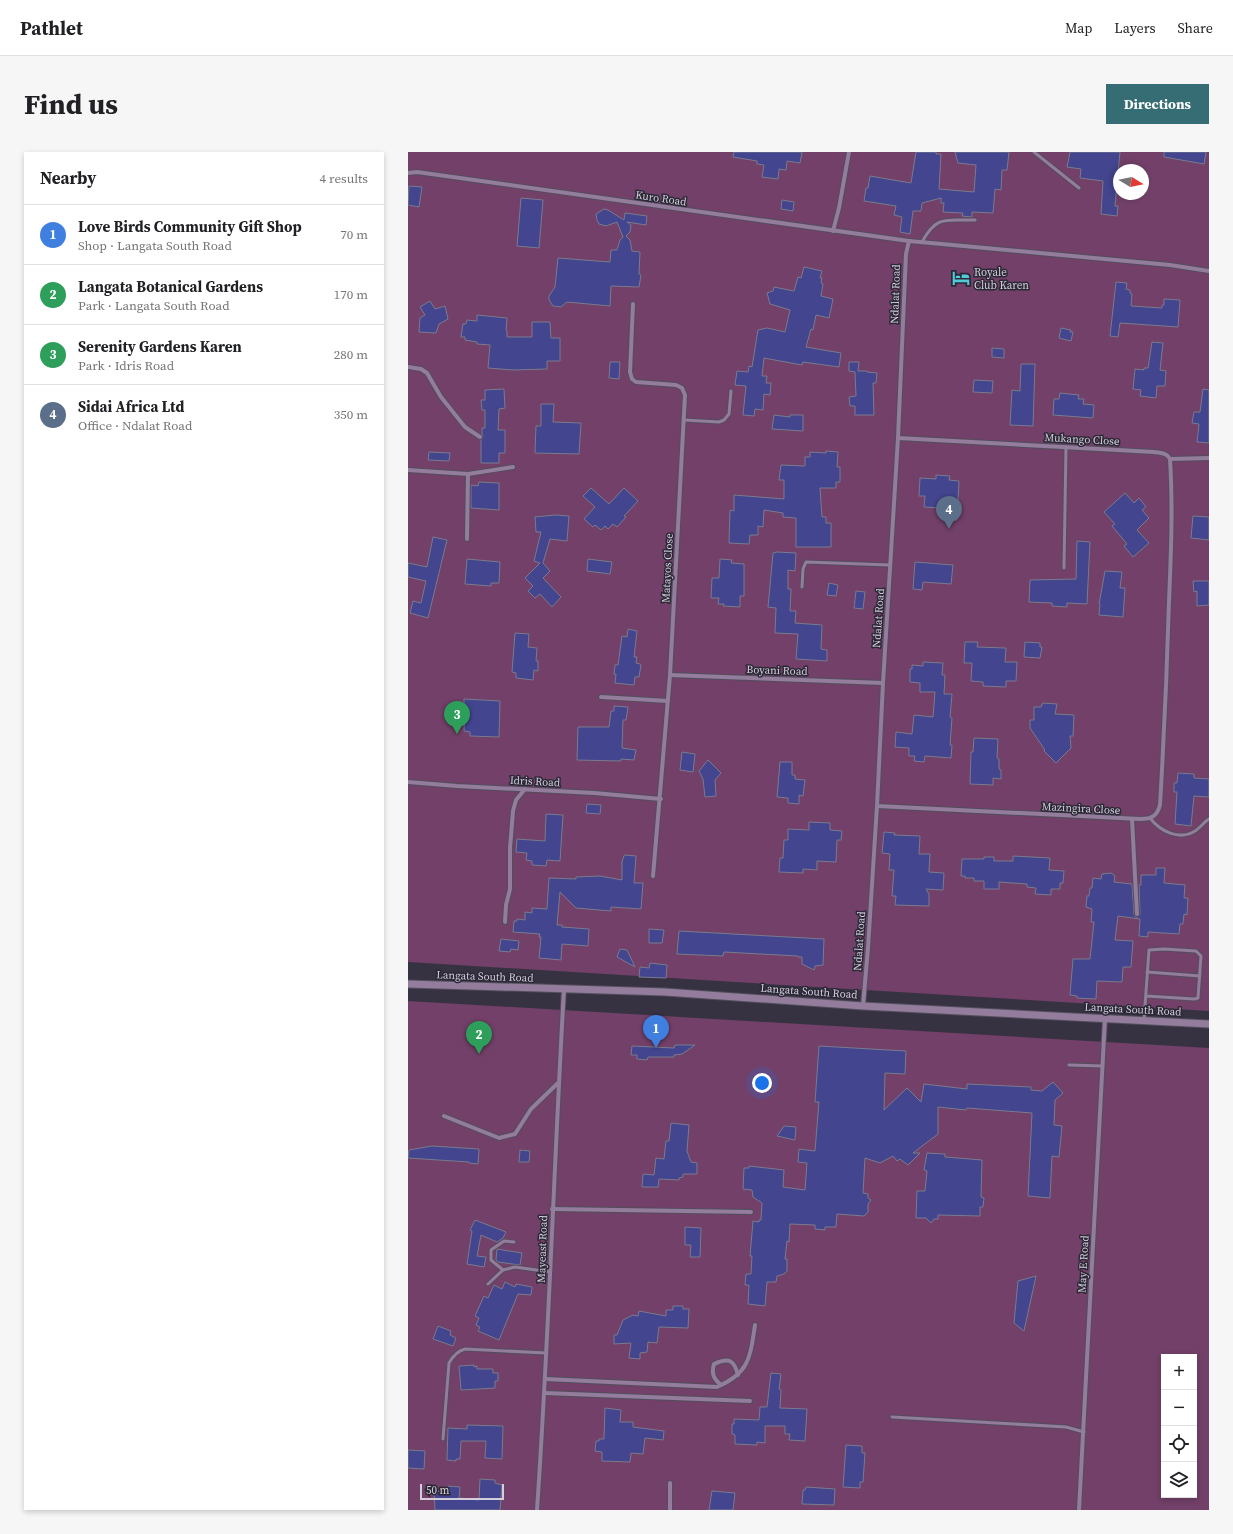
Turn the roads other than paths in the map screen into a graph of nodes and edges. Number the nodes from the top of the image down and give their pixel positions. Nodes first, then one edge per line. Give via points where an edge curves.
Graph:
1 (849, 152) edge
2 (1034, 152) edge
3 (408, 173) edge
4 (1079, 188) dead end
5 (975, 220) dead end
6 (833, 231) junction
7 (909, 241) junction
8 (922, 242) junction
9 (1209, 271) edge
10 (633, 304) dead end
11 (408, 367) edge
12 (731, 391) dead end
13 (684, 420) junction
14 (480, 437) dead end
15 (898, 438) junction
16 (1066, 447) junction
17 (1209, 458) edge
18 (1170, 459) junction
19 (514, 467) dead end
20 (408, 470) edge
21 (468, 474) junction
22 (467, 539) dead end
23 (890, 564) junction
24 (1064, 568) dead end
25 (802, 587) dead end
26 (670, 675) junction
27 (883, 683) junction
28 (601, 697) dead end
29 (668, 701) junction
30 (408, 782) edge
31 (524, 790) junction
32 (660, 799) junction
33 (878, 806) junction
34 (1150, 818) junction
35 (1132, 819) junction
36 (1209, 819) edge
37 (653, 876) dead end
38 (1137, 914) dead end
39 (505, 922) dead end
40 (1147, 972) junction
41 (1200, 976) junction
42 (408, 984) edge
43 (564, 989) junction
44 (1146, 996) junction
45 (863, 1006) junction
46 (1105, 1018) junction
47 (1144, 1020) junction
48 (1209, 1024) edge
49 (1069, 1065) dead end
50 (1103, 1066) junction
51 (559, 1082) junction
52 (444, 1116) dead end
53 (552, 1208) junction
54 (751, 1212) dead end
55 (514, 1242) dead end
56 (503, 1270) junction
57 (550, 1272) junction
58 (488, 1284) dead end
59 (755, 1325) dead end
60 (546, 1352) junction
61 (738, 1375) junction
62 (545, 1379) junction
63 (721, 1385) junction
64 (545, 1393) junction
65 (750, 1401) dead end
66 (892, 1418) dead end
67 (1084, 1432) junction
68 (443, 1439) dead end
69 (670, 1483) dead end
70 (537, 1510) edge
71 (670, 1510) edge
72 (1079, 1510) edge

1 - 6 street
2 - 4 lane
3 - 6 street, Kuro Road via 417,172
5 - 8 lane via 936,223
6 - 7 street, Kuro Road
7 - 8 street
7 - 15 street, Ndalat Road via 906,254
8 - 9 street via 1162,264
10 - 13 street, Matayos Close via 630,372 632,379 636,382 676,385 682,388 685,395
11 - 14 street via 421,369 427,373 465,427
12 - 13 lane via 729,414 724,420
13 - 26 street, Matayos Close
15 - 16 street, Mukango Close
15 - 23 street, Ndalat Road
16 - 18 street, Mukango Close via 1161,453
16 - 24 lane
17 - 18 street
18 - 34 street via 1171,552 1160,805 1156,814
19 - 21 street
20 - 21 street
21 - 22 street
23 - 25 lane via 806,562
23 - 27 street, Ndalat Road
26 - 27 street, Boyani Road
26 - 29 street, Matayos Close
27 - 33 street, Ndalat Road
28 - 29 street
29 - 32 street, Matayos Close
30 - 31 street, Idris Road
31 - 32 street, Idris Road
31 - 39 street via 516,800 513,811 510,889
32 - 37 street, Matayos Close
33 - 35 street, Mazingira Close
33 - 45 street, Ndalat Road
34 - 35 street, Mazingira Close
34 - 36 lane via 1156,826 1173,834 1194,832
35 - 38 street
40 - 41 lane
40 - 41 lane via 1149,950 1196,951 1201,956
40 - 44 lane
41 - 44 lane via 1198,998
42 - 43 street, Langata South Road
43 - 45 street, Langata South Road via 665,992
43 - 51 street, Mayeast Road
44 - 47 lane
45 - 46 street, Langata South Road
46 - 47 street, Langata South Road
46 - 50 street, May E Road
47 - 48 street, Langata South Road
49 - 50 lane
50 - 67 street, May E Road
51 - 52 street via 531,1109 514,1134 499,1138
51 - 53 street, Mayeast Road
53 - 54 street
53 - 57 street, Mayeast Road
55 - 56 lane via 504,1241 491,1250 492,1260
56 - 57 lane via 515,1267
56 - 58 lane
57 - 60 street, Mayeast Road
59 - 61 street via 748,1360
60 - 62 street, Mayeast Road
60 - 68 lane via 465,1349 453,1356 449,1363
61 - 63 street
61 - 63 street via 732,1362 725,1360 714,1364 714,1379
62 - 63 street via 698,1387
62 - 64 street, Mayeast Road
64 - 65 street
64 - 70 street, Mayeast Road
66 - 67 lane via 1066,1428
67 - 72 street, May E Road
69 - 71 street

